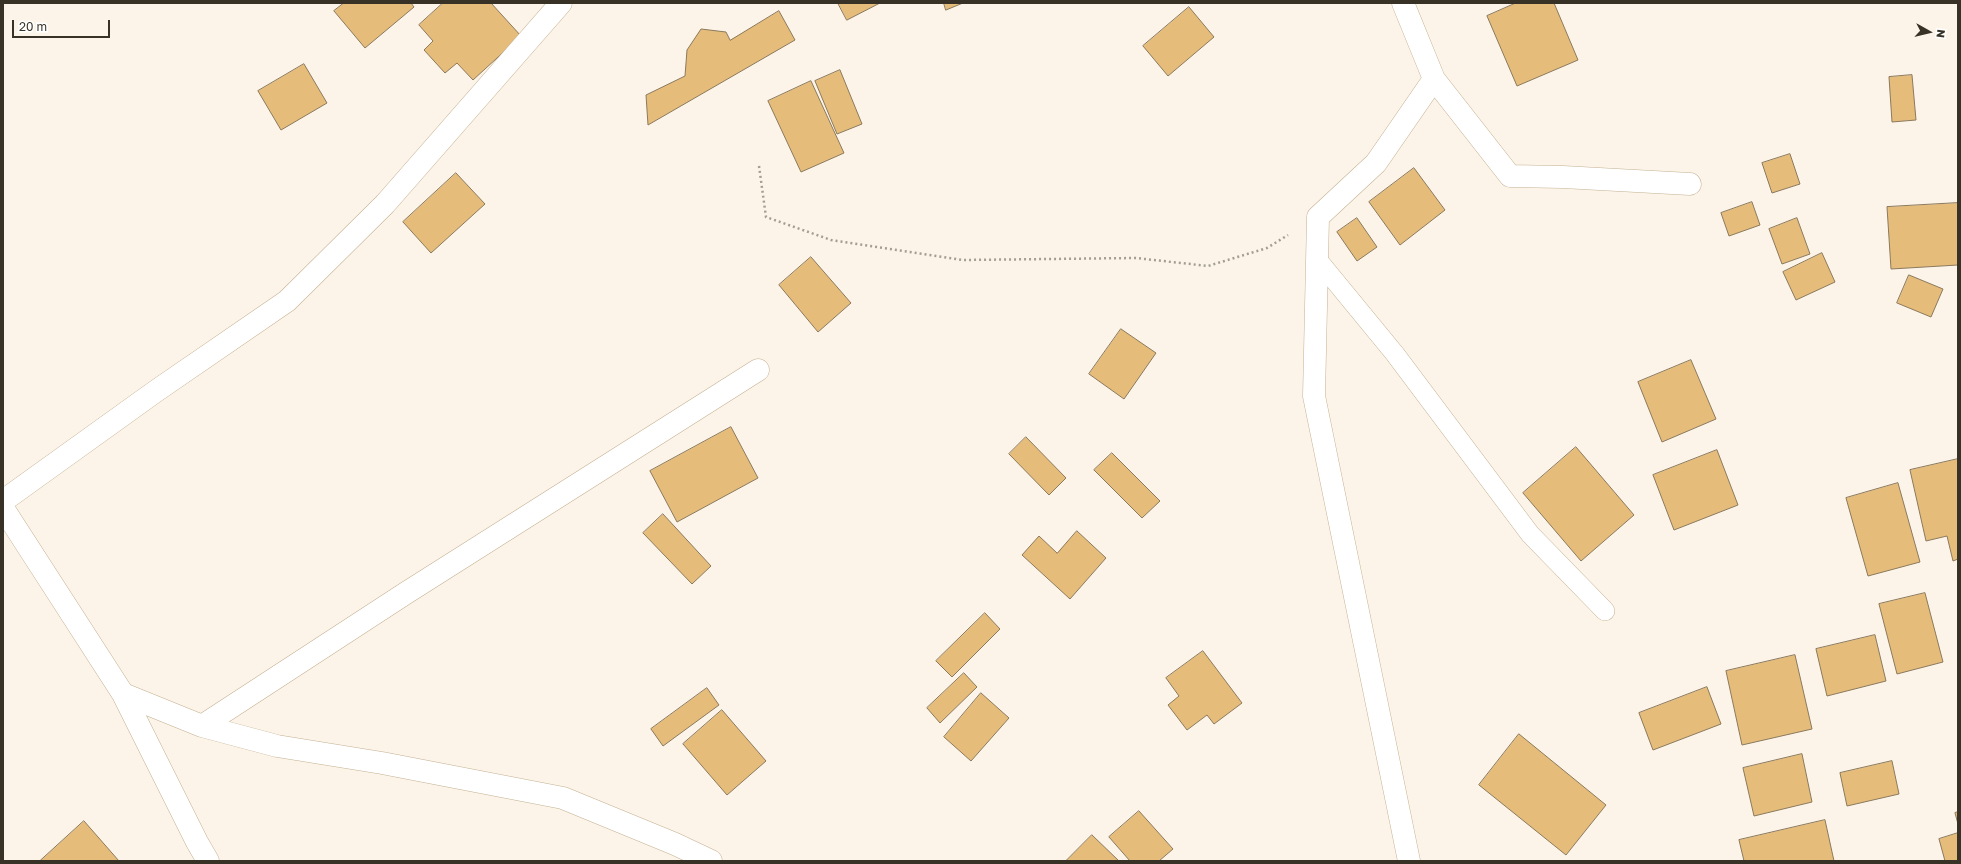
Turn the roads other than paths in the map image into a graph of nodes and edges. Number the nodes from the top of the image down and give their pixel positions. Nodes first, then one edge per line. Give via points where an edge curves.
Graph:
1 (561, 3) edge
2 (1403, 3) edge
3 (1434, 79) junction
4 (1690, 184) dead end
5 (1317, 259) junction
6 (758, 370) dead end
7 (3, 501) edge
8 (3, 508) edge
9 (1605, 611) dead end
10 (123, 694) junction
11 (202, 726) junction
12 (208, 861) edge
13 (711, 861) edge
14 (1409, 861) edge

1 - 7 street via 385,204 287,301
2 - 3 street
3 - 4 street via 1510,176
3 - 5 street via 1376,163 1318,217
5 - 9 lane via 1395,354 1530,534
5 - 14 street via 1314,396
6 - 11 street via 406,593
8 - 10 street
10 - 11 street
10 - 12 street via 196,842
11 - 13 street via 277,746 382,763 563,798

